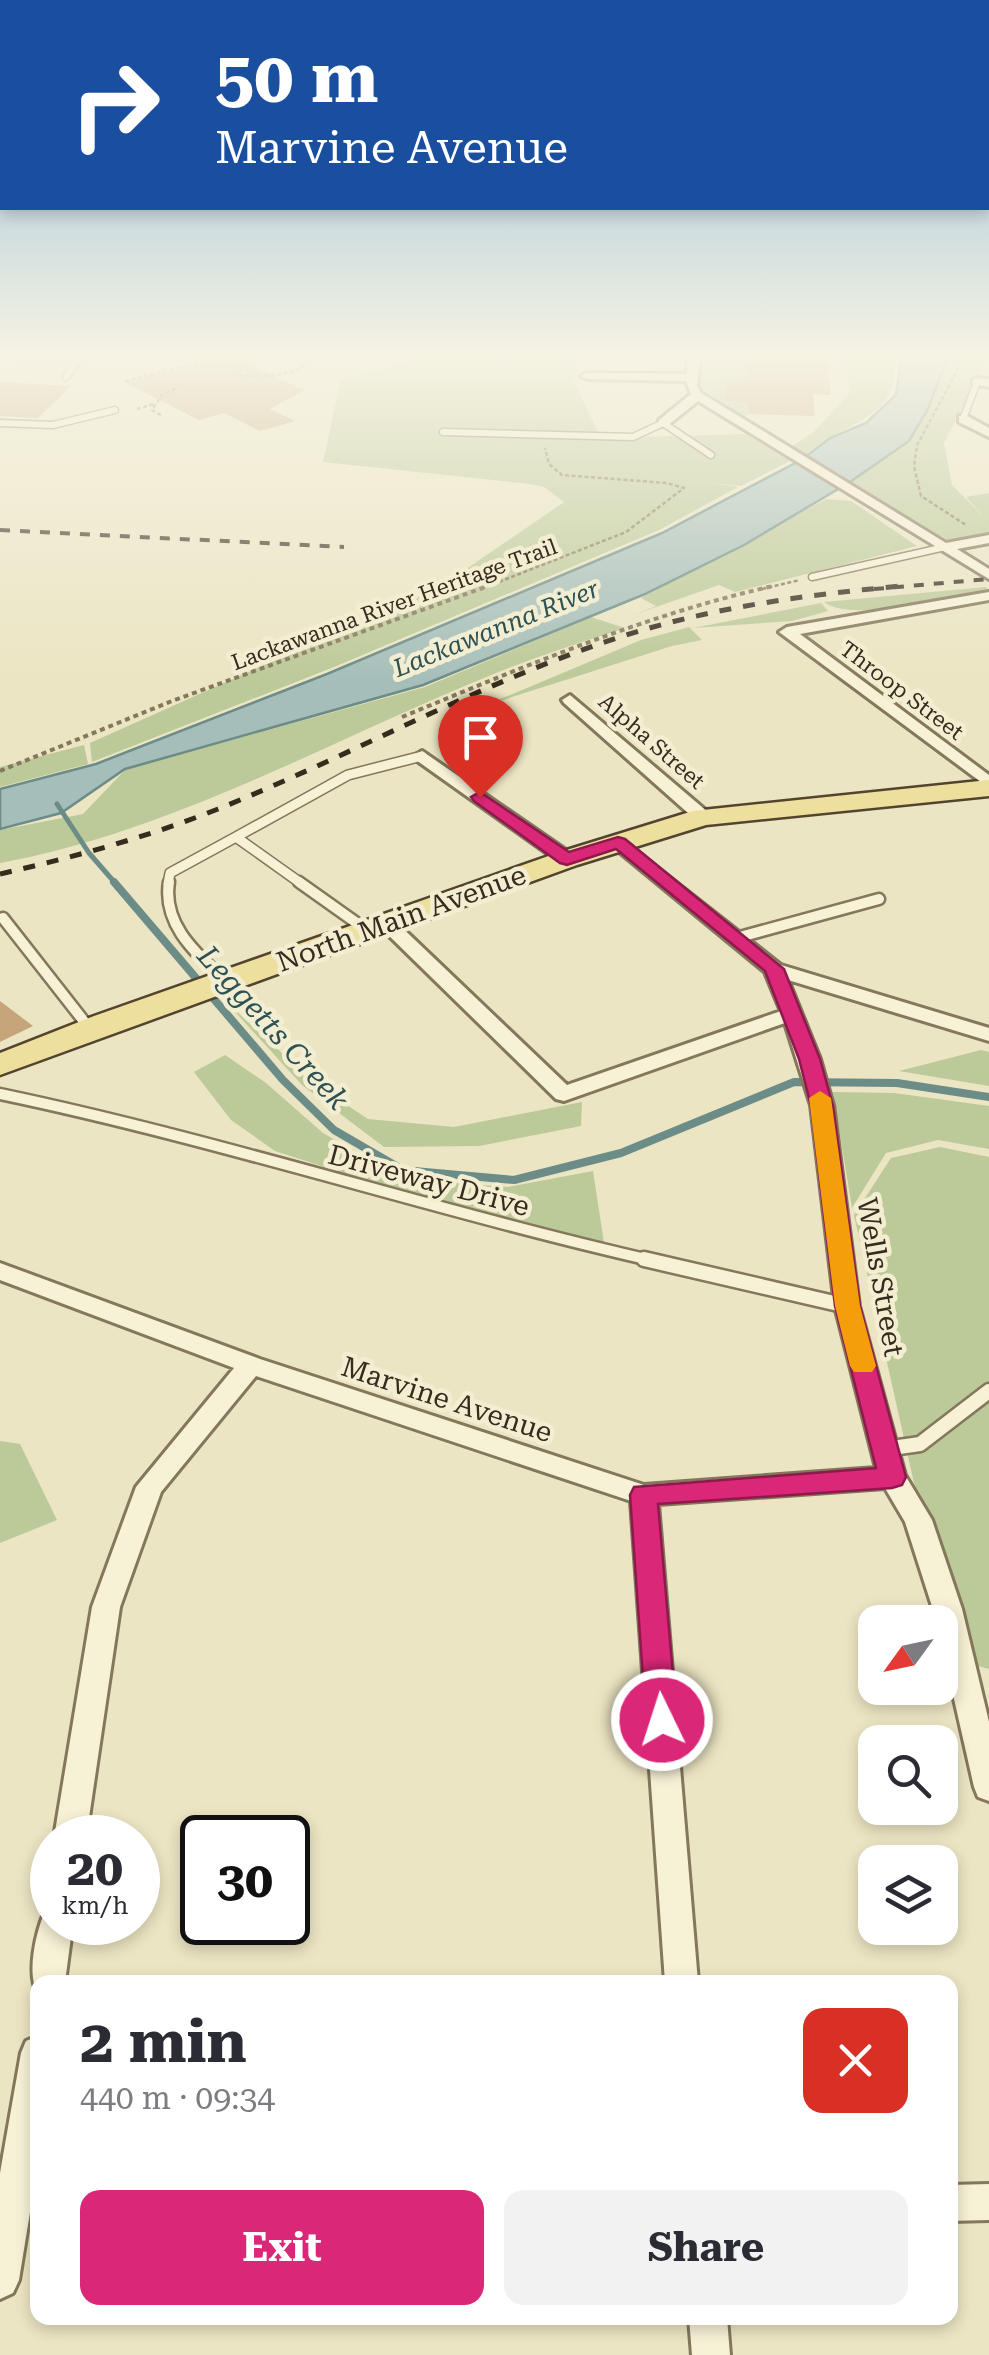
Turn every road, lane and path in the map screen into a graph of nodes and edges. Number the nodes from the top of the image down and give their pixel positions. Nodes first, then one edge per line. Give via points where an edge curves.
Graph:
1 (551, 466) edge
2 (810, 466) edge
3 (914, 466) edge
4 (989, 539) edge
5 (945, 546) junction
6 (989, 575) edge
7 (812, 578) joint
8 (989, 596) edge
9 (570, 700) dead end
10 (402, 717) dead end
11 (422, 756) joint
12 (0, 770) edge
13 (989, 786) edge
14 (703, 817) junction
15 (236, 838) junction
16 (618, 842) junction
17 (567, 859) junction
18 (878, 899) dead end
19 (3, 918) dead end
20 (377, 927) junction
21 (736, 938) junction
22 (774, 969) junction
23 (222, 982) junction
24 (790, 1014) junction
25 (90, 1029) junction
26 (989, 1035) edge
27 (0, 1065) edge
28 (0, 1094) edge
29 (0, 1271) edge
30 (847, 1306) junction
31 (251, 1365) junction
32 (989, 1391) edge
33 (885, 1449) junction
34 (892, 1477) junction
35 (644, 1495) junction
36 (989, 1786) edge
37 (74, 1815) edge
38 (54, 1945) edge
39 (49, 1975) edge
40 (681, 1975) edge
41 (30, 2111) edge
42 (989, 2202) edge
43 (958, 2203) edge
44 (17, 2206) edge
45 (0, 2280) edge
46 (708, 2325) edge
47 (710, 2355) edge

1 - 12 path, Lackawanna River Heritage Trail via 555,472 684,488 626,532 562,559 172,700
2 - 5 street
3 - 4 path via 922,496
4 - 5 street
5 - 6 street
5 - 7 lane
7 - 10 path via 611,630
8 - 13 street, Throop Street via 787,632
9 - 14 street, Alpha Street
11 - 15 lane via 377,764 324,786
11 - 17 street
13 - 14 main road, North Main Avenue
14 - 16 main road, North Main Avenue
15 - 20 lane
15 - 23 lane via 170,872 164,893 178,935
16 - 17 main road, North Main Avenue
16 - 21 street
17 - 20 main road, North Main Avenue
18 - 21 lane
19 - 25 lane
20 - 23 main road, North Main Avenue
20 - 24 street via 564,1094
21 - 22 street
22 - 24 street, Wells Street
22 - 26 street
23 - 25 main road, North Main Avenue
24 - 30 street, Wells Street via 822,1106
25 - 27 main road, North Main Avenue
28 - 30 lane, Driveway Drive via 100,1115 493,1224
29 - 31 street, Marvine Avenue
30 - 33 street, Wells Street
31 - 35 street, Marvine Avenue
31 - 37 street via 148,1487 106,1608
32 - 33 lane via 920,1444
33 - 34 street, Wells Street
34 - 35 street, Marvine Avenue
34 - 36 street, Wells Street via 918,1520 948,1609
35 - 40 street
38 - 39 street
41 - 44 street
42 - 43 street
44 - 45 street
46 - 47 street

